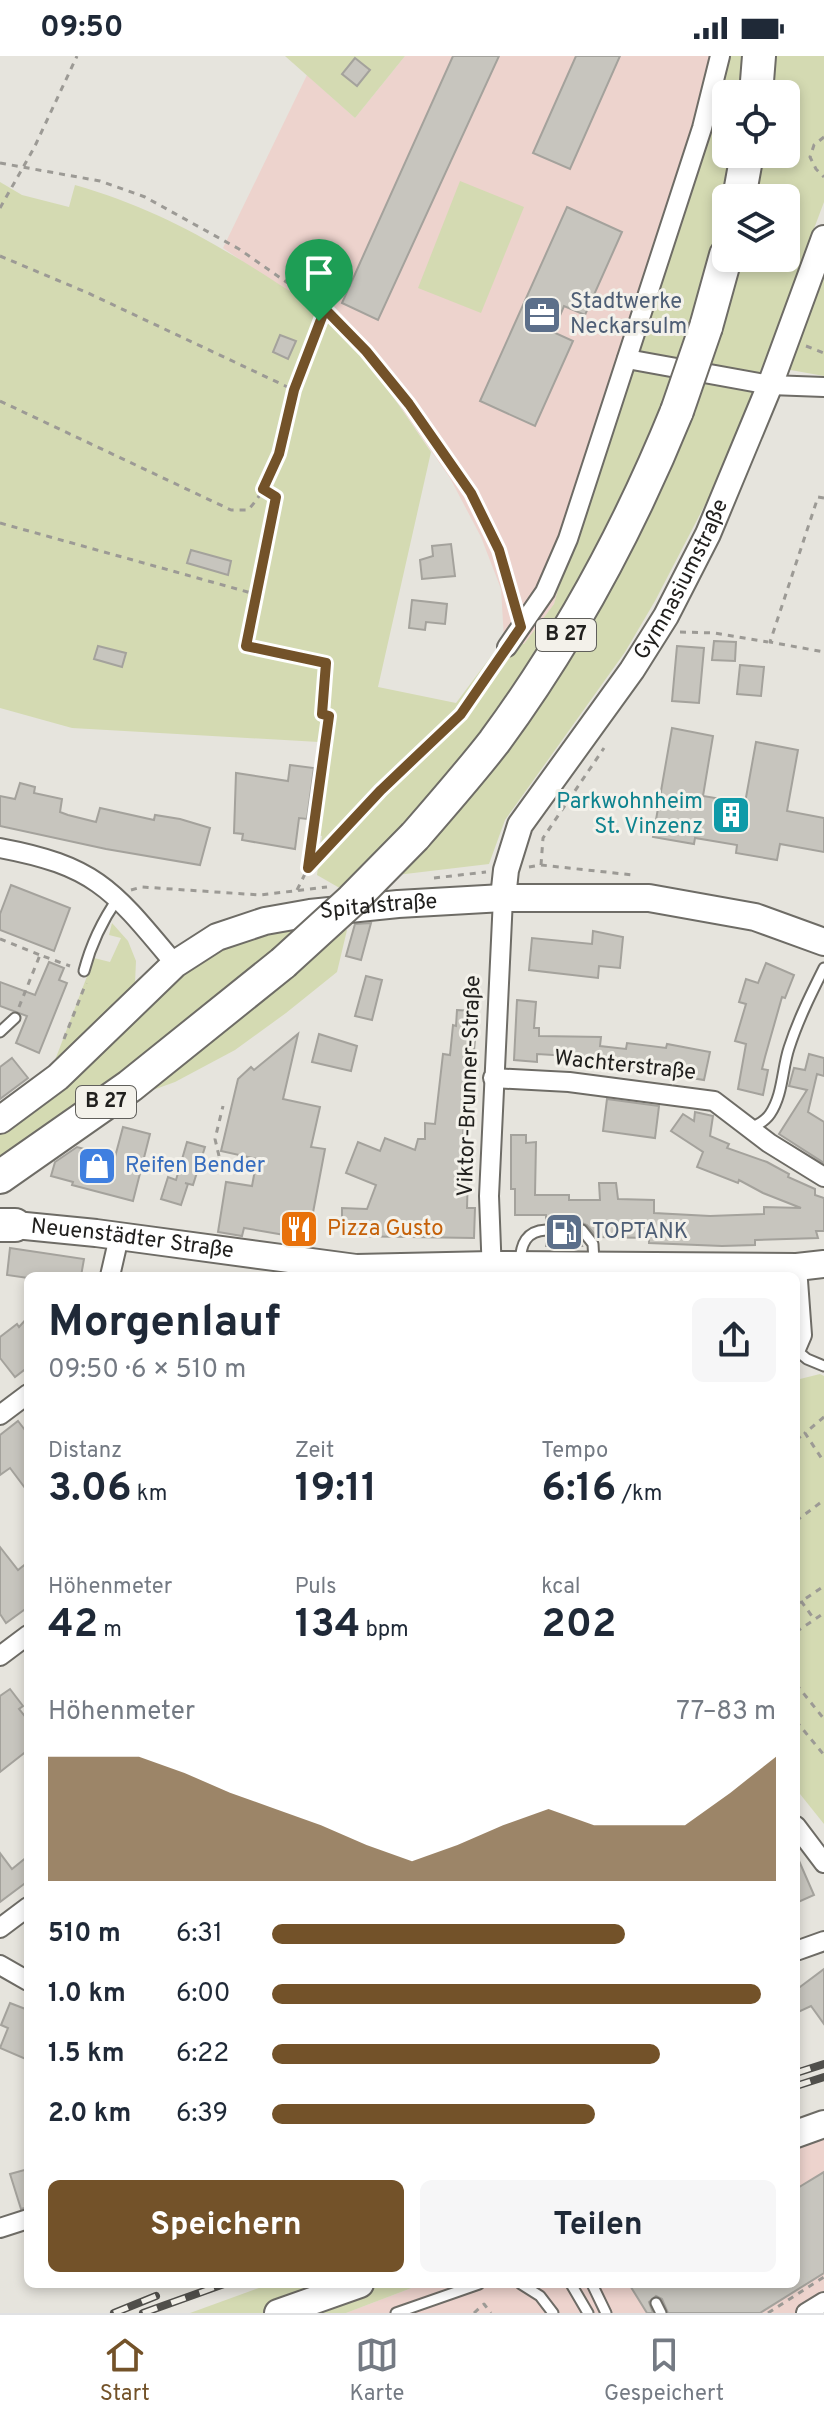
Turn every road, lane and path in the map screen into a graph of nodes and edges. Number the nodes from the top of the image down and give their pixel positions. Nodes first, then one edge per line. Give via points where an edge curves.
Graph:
1 (77, 56) edge
2 (720, 56) edge
3 (759, 56) edge
4 (757, 80) edge
5 (824, 137) edge
6 (0, 163) edge
7 (24, 166) junction
8 (824, 177) edge
9 (0, 208) edge
10 (824, 238) edge
11 (0, 256) edge
12 (721, 272) edge
13 (325, 309) junction
14 (806, 346) dead end
15 (824, 353) edge
16 (627, 359) junction
17 (770, 385) junction
18 (824, 387) edge
19 (294, 390) junction
20 (0, 401) edge
21 (263, 489) junction
22 (824, 498) edge
23 (0, 525) edge
24 (255, 594) junction
25 (521, 627) junction
26 (677, 632) dead end
27 (770, 642) junction
28 (507, 647) joint
29 (824, 652) edge
30 (0, 848) edge
31 (308, 868) junction
32 (118, 898) junction
33 (503, 898) junction
34 (0, 939) edge
35 (824, 942) edge
36 (40, 955) junction
37 (175, 964) junction
38 (824, 968) edge
39 (84, 971) junction
40 (15, 1018) joint
41 (208, 1021) junction
42 (0, 1032) edge
43 (63, 1042) dead end
44 (493, 1078) junction
45 (223, 1106) dead end
46 (0, 1120) edge
47 (750, 1128) junction
48 (0, 1152) edge
49 (219, 1156) dead end
50 (0, 1177) edge
51 (824, 1177) edge
52 (8, 1225) edge
53 (546, 1230) dead end
54 (582, 1230) dead end
55 (119, 1237) junction
56 (824, 1264) edge
57 (520, 1265) junction
58 (594, 1266) junction
59 (797, 1267) junction
60 (492, 1270) edge
61 (111, 1272) edge
62 (797, 1272) edge
63 (800, 1308) edge
64 (800, 1340) edge
65 (800, 1353) edge
66 (824, 1366) edge
67 (24, 1397) edge
68 (0, 1415) edge
69 (824, 1417) edge
70 (805, 1433) junction
71 (800, 1437) edge
72 (824, 1462) edge
73 (824, 1500) edge
74 (800, 1518) edge
75 (824, 1586) edge
76 (801, 1601) joint
77 (823, 1615) edge
78 (814, 1619) junction
79 (800, 1629) edge
80 (24, 1638) edge
81 (0, 1656) edge
82 (800, 1689) edge
83 (824, 1719) edge
84 (800, 1726) edge
85 (824, 1755) edge
86 (800, 1831) edge
87 (824, 1863) edge
88 (24, 1910) edge
89 (0, 1928) edge
90 (824, 1941) edge
91 (800, 1950) edge
92 (0, 1965) edge
93 (24, 1979) edge
94 (824, 2124) edge
95 (800, 2133) edge
96 (24, 2220) edge
97 (1, 2225) edge
98 (824, 2277) edge
99 (349, 2288) edge
100 (468, 2288) edge
101 (527, 2288) edge
102 (573, 2288) edge
103 (594, 2288) edge
104 (824, 2302) edge
105 (278, 2313) edge
106 (396, 2313) edge
107 (474, 2313) edge
108 (491, 2313) edge
109 (553, 2313) edge
110 (588, 2313) edge
111 (606, 2313) edge
112 (768, 2313) edge
113 (806, 2313) edge

1 - 7 path
2 - 16 street
3 - 4 highway
5 - 8 path via 810,157
6 - 7 path
7 - 9 path
7 - 13 path via 100,181 145,197 239,249
10 - 17 street, Gymnasiumstraße
11 - 19 path
12 - 41 highway, B 27, bridge via 677,411 626,527 555,653 492,744 415,836 283,963
13 - 19 path
13 - 25 path via 409,404 471,493 499,550
14 - 15 path
16 - 17 street
16 - 25 street via 568,539 545,592
17 - 18 street
17 - 33 street, Gymnasiumstraße via 714,521 666,616 520,825
19 - 21 path via 279,454
20 - 21 path via 231,510 248,510
21 - 24 path via 276,497
22 - 27 path via 818,497
23 - 24 path
24 - 31 path via 246,646 326,663 322,714 329,716
25 - 28 street
26 - 27 path
27 - 29 path
28 - 31 path via 461,714
30 - 32 street via 70,865
31 - 32 path via 297,890 260,895 142,887
32 - 37 street
32 - 39 lane via 90,947
33 - 35 main road, Spitalstraße via 649,898 755,917
33 - 37 main road, Spitalstraße via 398,904 265,921 217,937
33 - 44 street, Viktor-Brunner-Straße
34 - 36 path
36 - 39 path
36 - 40 path
37 - 46 main road, Spitalstraße via 58,1077
38 - 47 lane via 801,1014 770,1114
39 - 43 path via 88,978
40 - 42 lane
41 - 48 highway, B 27
41 - 50 highway, B 27 via 130,1086
44 - 47 street, Wachterstraße via 697,1097 724,1106
44 - 60 street, Viktor-Brunner-Straße
45 - 49 path via 215,1139
47 - 51 street, Wachterstraße
52 - 55 main road, Neuenstädter Straße
53 - 57 lane via 528,1235 521,1245
54 - 58 lane via 593,1244
55 - 60 main road, Neuenstädter Straße via 356,1268
55 - 61 street
56 - 59 main road, Neuenstädter Straße
57 - 58 main road, Neuenstädter Straße
57 - 60 main road, Neuenstädter Straße
58 - 59 main road, Neuenstädter Straße
59 - 62 street
63 - 64 street
65 - 66 lane
67 - 68 street
69 - 70 path
70 - 71 path
70 - 72 path
73 - 74 path
75 - 76 path
76 - 78 path
77 - 78 path
78 - 79 path
80 - 81 street
82 - 83 path
84 - 85 path
86 - 87 street
88 - 89 street
90 - 91 street
92 - 93 street
94 - 95 main road
96 - 97 street
98 - 112 path
99 - 105 main road
100 - 106 lane
101 - 109 lane
102 - 110 lane
103 - 111 lane
104 - 113 street
107 - 108 path via 484,2304

